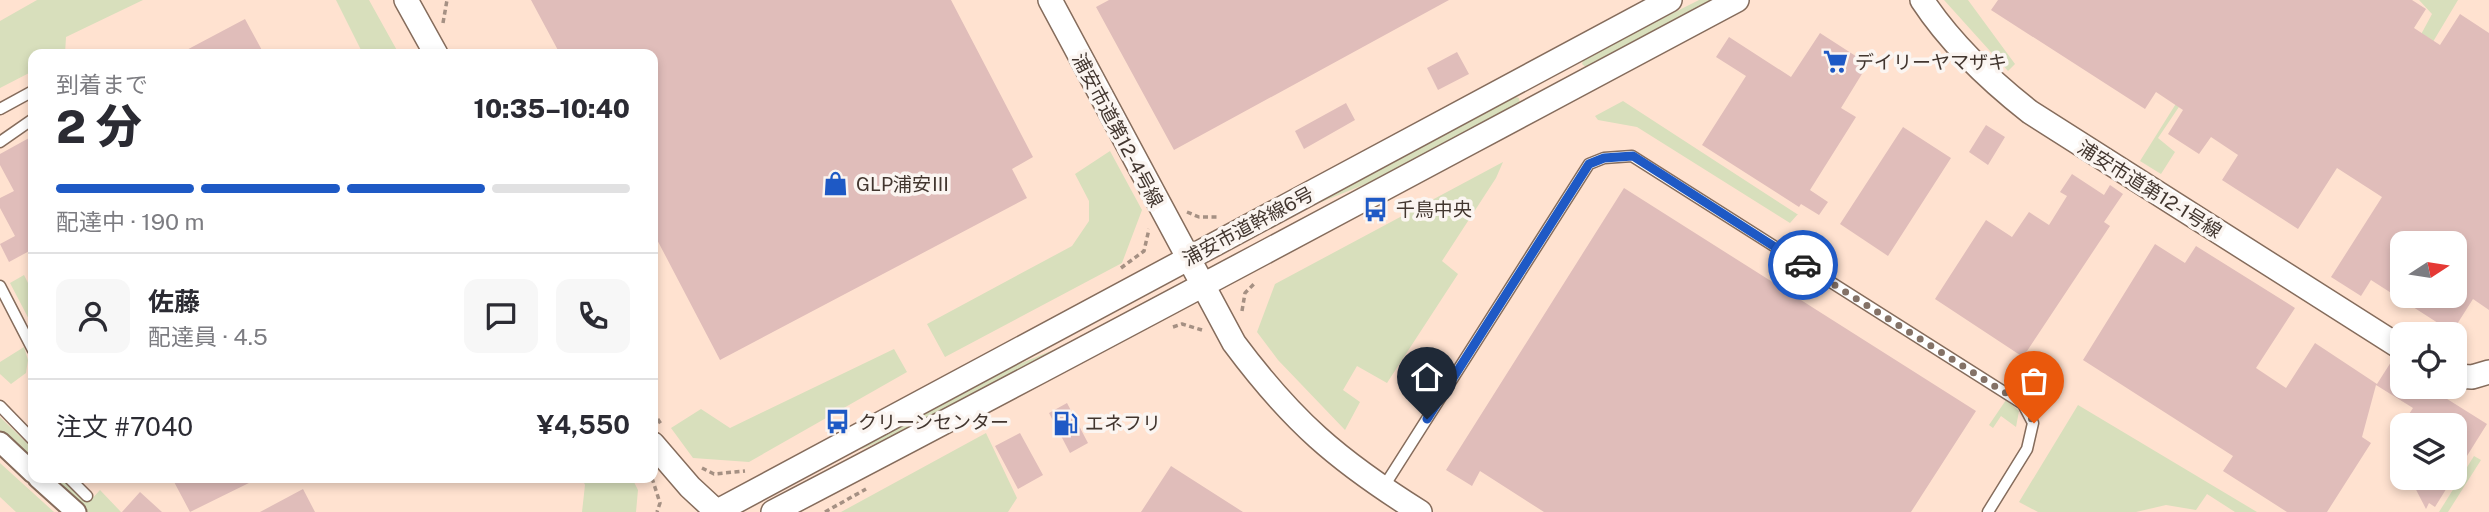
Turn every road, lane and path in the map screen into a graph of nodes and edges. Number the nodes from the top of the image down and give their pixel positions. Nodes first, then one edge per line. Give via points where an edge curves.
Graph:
1 (406, 0) edge
2 (1050, 0) edge
3 (1670, 0) edge
4 (1737, 0) edge
5 (1922, 0) edge
6 (433, 49) edge
7 (28, 94) edge
8 (0, 108) edge
9 (28, 122) edge
10 (0, 142) edge
11 (1199, 216) dead end
12 (1214, 219) dead end
13 (1148, 244) dead end
14 (1188, 259) junction
15 (1135, 261) dead end
16 (0, 286) edge
17 (1202, 286) junction
18 (1250, 286) dead end
19 (1242, 302) dead end
20 (1193, 326) dead end
21 (1171, 327) dead end
22 (28, 340) edge
23 (2390, 341) edge
24 (2489, 372) edge
25 (2467, 377) edge
26 (0, 406) edge
27 (28, 435) edge
28 (0, 442) edge
29 (658, 449) edge
30 (28, 468) edge
31 (745, 471) dead end
32 (714, 474) dead end
33 (46, 483) edge
34 (71, 483) edge
35 (654, 483) edge
36 (1382, 488) junction
37 (81, 504) edge
38 (657, 512) edge
39 (717, 512) edge
40 (773, 512) edge
41 (1420, 512) edge
42 (1987, 512) edge

1 - 6 street
2 - 14 street, 浦安市道第12-4号線
3 - 14 street, 浦安市道幹線6号
4 - 17 street, 浦安市道幹線6号
5 - 23 street, 浦安市道第12-1号線 via 1956,46 2030,112
7 - 8 lane
9 - 10 lane
11 - 12 path
13 - 15 path
14 - 17 street, 浦安市道第12-4号線
14 - 39 street, 浦安市道幹線6号
16 - 22 lane
17 - 36 street, 浦安市道第12-4号線 via 1234,343 1284,407 1325,447
17 - 40 street, 浦安市道幹線6号
18 - 19 path
20 - 21 path
24 - 25 street
26 - 27 lane
28 - 30 street
29 - 39 street
31 - 32 path
33 - 37 street
34 - 37 lane
35 - 38 path via 660,503
36 - 41 street, 浦安市道第12-4号線
36 - 42 lane via 1589,164 1633,156 2023,404 2034,423 2027,449

